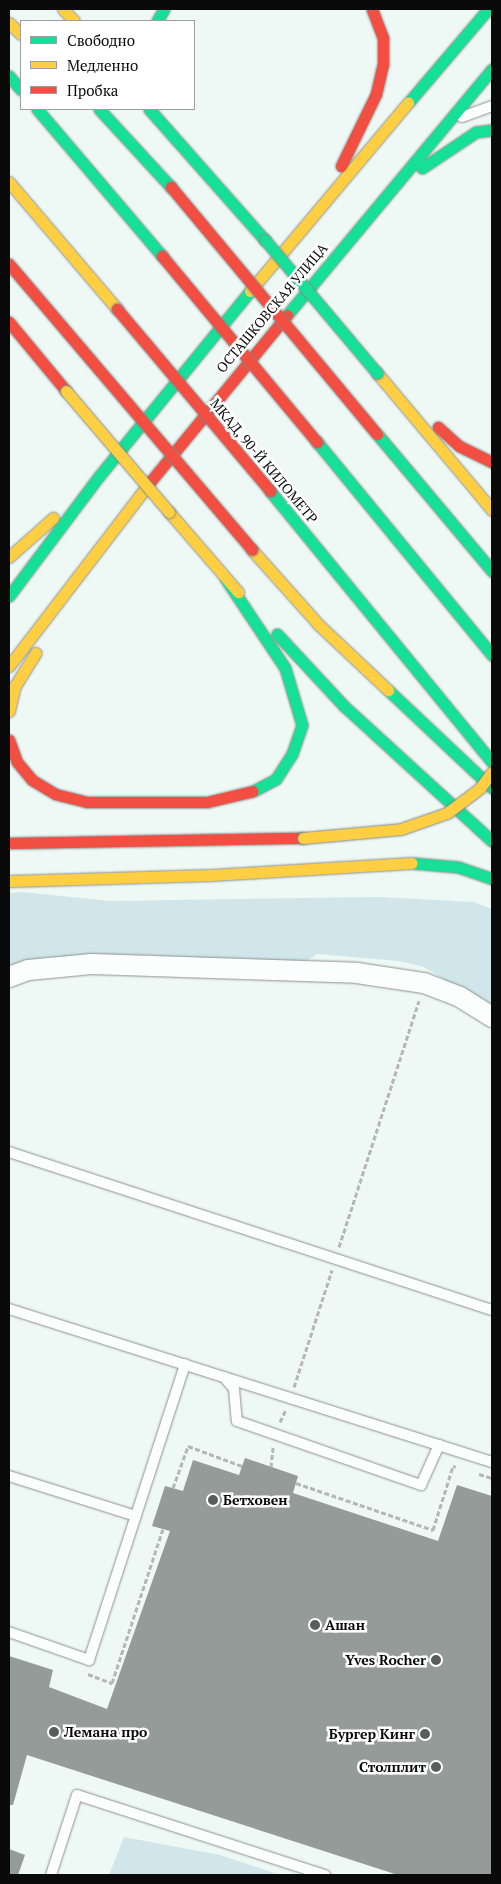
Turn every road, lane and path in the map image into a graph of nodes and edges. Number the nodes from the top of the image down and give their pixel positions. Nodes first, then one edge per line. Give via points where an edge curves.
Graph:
1 (63, 9) edge
2 (164, 9) edge
3 (372, 9) edge
4 (488, 9) edge
5 (73, 20) edge
6 (158, 20) edge
7 (9, 23) edge
8 (20, 33) edge
9 (492, 69) edge
10 (9, 76) edge
11 (20, 89) edge
12 (492, 106) edge
13 (38, 110) edge
14 (100, 110) edge
15 (151, 110) edge
16 (178, 121) dead end
17 (446, 124) junction
18 (492, 130) edge
19 (200, 160) junction
20 (9, 182) edge
21 (367, 218) junction
22 (308, 221) junction
23 (9, 264) edge
24 (9, 322) edge
25 (9, 344) edge
26 (40, 365) junction
27 (377, 373) junction
28 (492, 462) edge
29 (100, 475) junction
30 (492, 510) edge
31 (122, 516) junction
32 (9, 557) edge
33 (492, 571) edge
34 (225, 578) junction
35 (9, 596) edge
36 (492, 655) edge
37 (9, 666) edge
38 (9, 710) edge
39 (9, 740) edge
40 (492, 762) edge
41 (492, 772) edge
42 (492, 788) edge
43 (492, 841) edge
44 (9, 843) edge
45 (492, 879) edge
46 (9, 881) edge
47 (9, 977) edge
48 (424, 983) junction
49 (492, 1017) edge
50 (9, 1152) edge
51 (336, 1258) junction
52 (9, 1308) edge
53 (492, 1310) edge
54 (185, 1364) junction
55 (223, 1376) junction
56 (291, 1398) junction
57 (275, 1434) junction
58 (439, 1445) junction
59 (492, 1462) edge
60 (242, 1466) dead end
61 (271, 1467) dead end
62 (461, 1468) dead end
63 (476, 1473) dead end
64 (9, 1476) edge
65 (492, 1478) edge
66 (296, 1483) dead end
67 (173, 1488) dead end
68 (136, 1516) junction
69 (9, 1632) edge
70 (51, 1875) edge
71 (325, 1875) edge

1 - 5 main road
2 - 6 main road
3 - 22 main road via 383,38 376,94
4 - 22 main road, ОСТАШКОВСКАЯ УЛИЦА
7 - 8 main road
9 - 17 main road, ОСТАШКОВСКАЯ УЛИЦА
10 - 11 main road
12 - 17 lane
13 - 36 main road, bridge
14 - 33 main road, bridge via 171,187
15 - 19 main road
16 - 19 main road
17 - 21 main road, ОСТАШКОВСКАЯ УЛИЦА
18 - 21 main road via 476,132 449,148
19 - 27 main road, bridge
20 - 40 main road, МКАД, 90-Й КИЛОМЕТР, bridge via 270,491
21 - 31 main road, ОСТАШКОВСКАЯ УЛИЦА
22 - 29 main road, ОСТАШКОВСКАЯ УЛИЦА
23 - 42 main road, bridge via 319,625
24 - 26 main road
25 - 26 main road
26 - 34 main road, bridge via 66,391
27 - 28 main road via 459,446
27 - 30 main road
29 - 32 main road
29 - 35 main road, ОСТАШКОВСКАЯ УЛИЦА
31 - 37 main road, ОСТАШКОВСКАЯ УЛИЦА
31 - 38 main road via 15,686
34 - 39 main road via 284,668 297,698 302,725 292,754 276,779 247,796 207,802 87,802 55,794 32,780 17,762
34 - 43 main road via 344,706
41 - 44 main road, bridge via 480,788 447,813 401,829 303,838
45 - 46 main road via 458,867 414,862 211,875
47 - 48 street via 28,970 92,964 183,964 357,973
48 - 49 street via 460,997
48 - 51 path
50 - 51 lane
51 - 53 lane
51 - 56 path
52 - 54 lane
54 - 55 lane
54 - 68 lane
55 - 56 lane
55 - 57 lane via 234,1389 237,1421
56 - 57 path
56 - 58 lane
57 - 58 lane via 421,1485
57 - 61 path
58 - 59 lane
60 - 67 path via 188,1446
62 - 66 path via 453,1466 433,1530
63 - 65 path
64 - 68 lane
68 - 69 lane via 89,1660
70 - 71 lane via 77,1795

